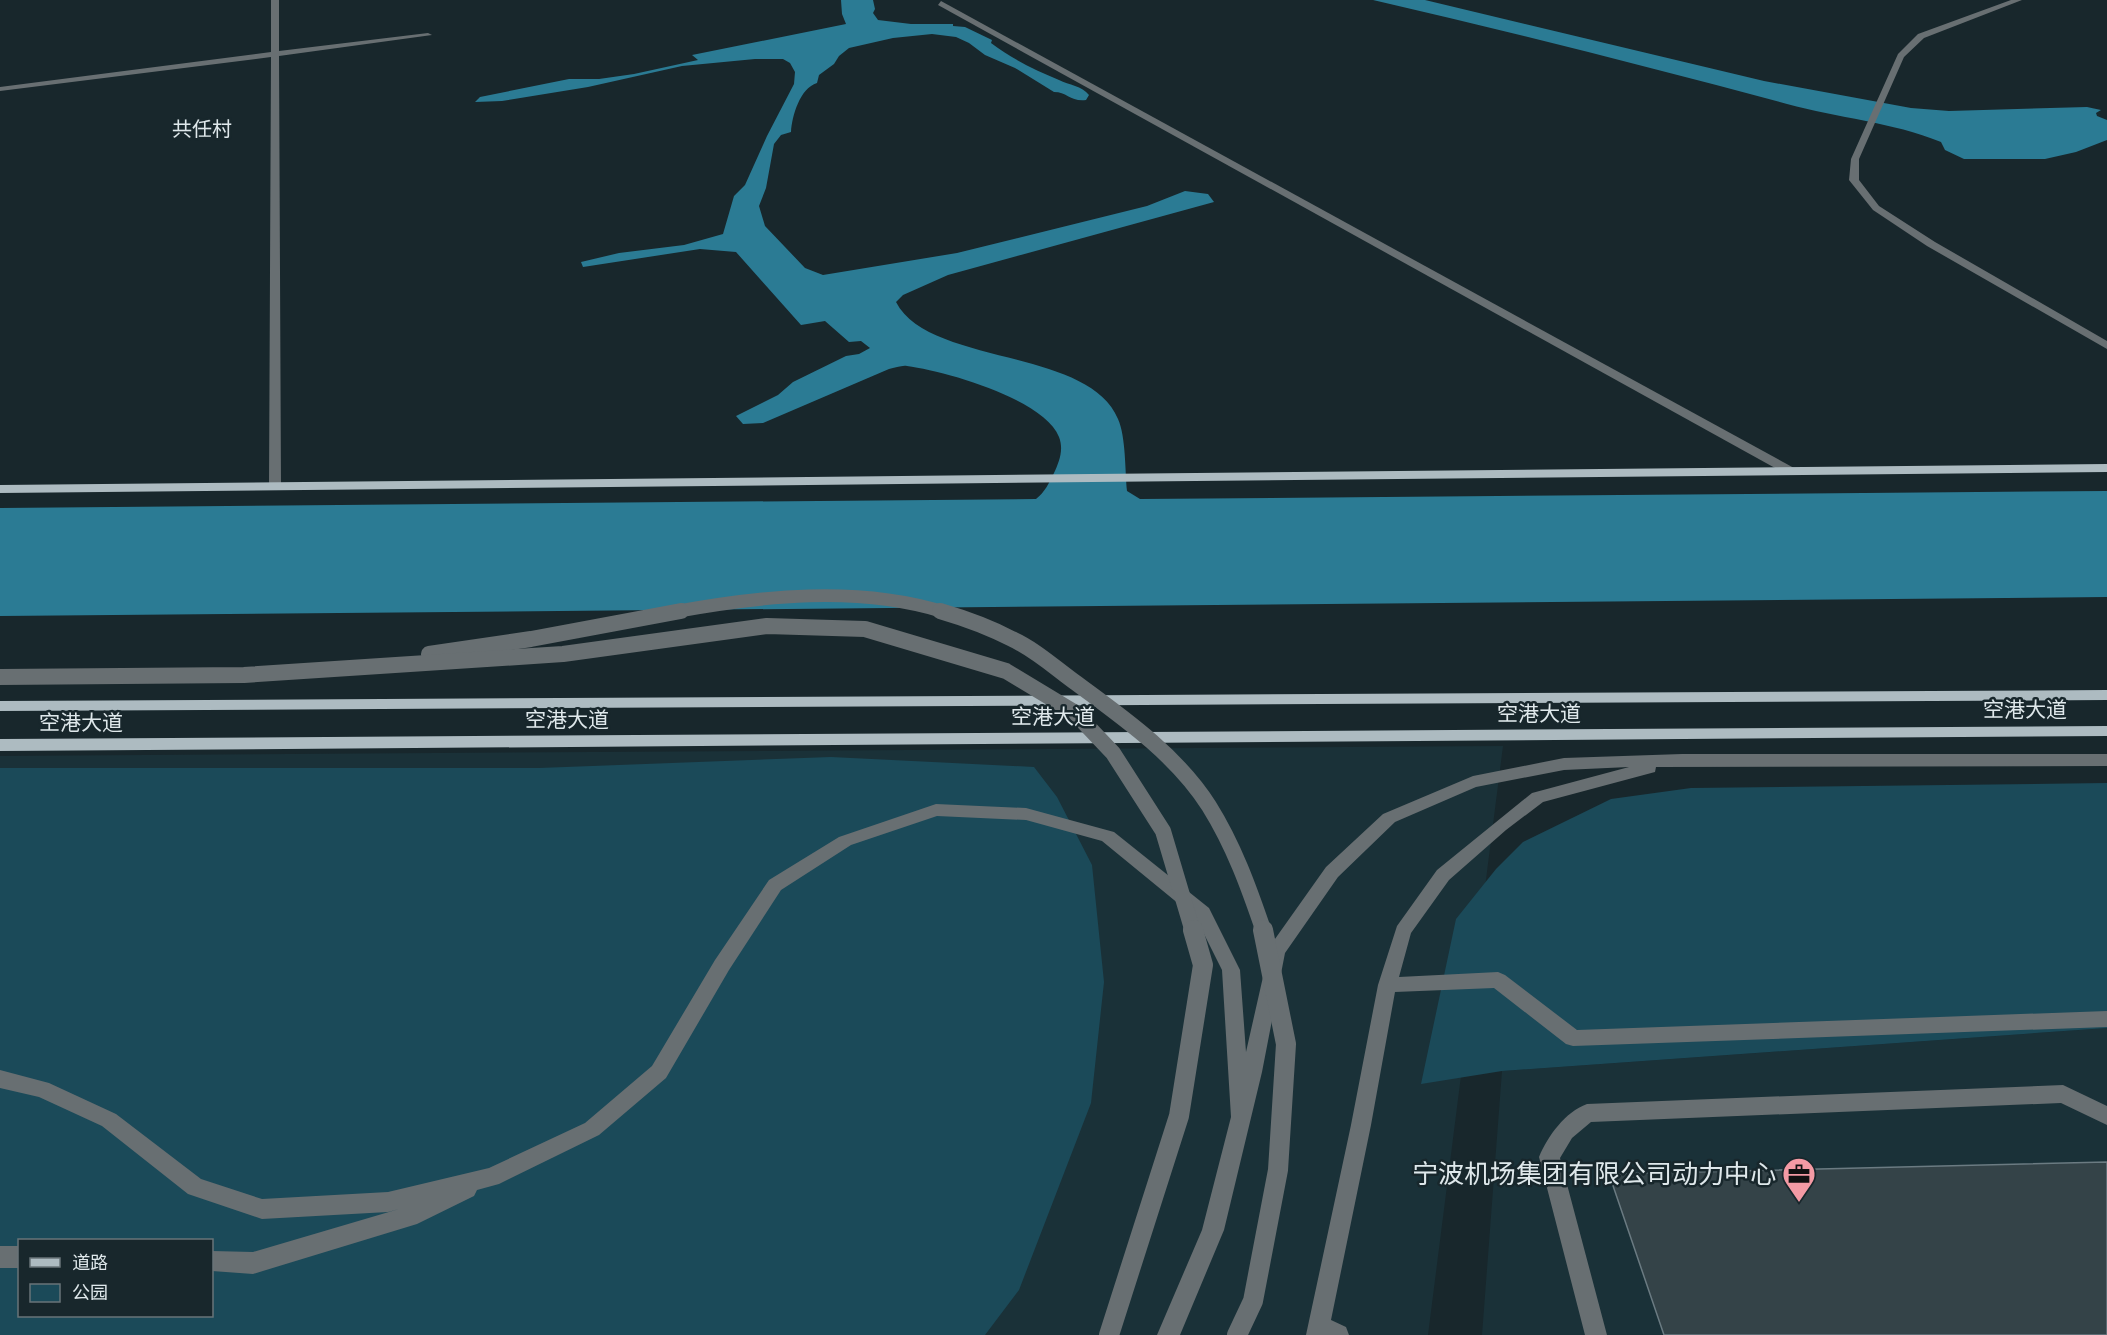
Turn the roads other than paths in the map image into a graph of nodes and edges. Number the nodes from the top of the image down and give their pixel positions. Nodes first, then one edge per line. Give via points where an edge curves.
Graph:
1 (275, 0) edge
2 (2018, 0) edge
3 (941, 3) dead end
4 (428, 35) dead end
5 (275, 54) junction
6 (0, 89) edge
7 (2107, 346) edge
8 (2107, 468) edge
9 (1790, 471) junction
10 (275, 486) junction
11 (0, 489) edge
12 (244, 675) junction
13 (0, 677) edge
14 (2107, 695) edge
15 (0, 706) edge
16 (2107, 731) edge
17 (0, 745) edge
18 (1682, 760) junction
19 (2107, 760) edge
20 (1388, 985) junction
21 (2107, 1019) edge
22 (0, 1079) edge
23 (2107, 1116) edge
24 (1240, 1119) junction
25 (492, 1177) junction
26 (0, 1257) edge
27 (18, 1257) edge
28 (213, 1261) edge
29 (1325, 1332) edge
30 (1109, 1335) edge
31 (1168, 1335) edge
32 (1237, 1335) edge
33 (1596, 1335) edge

1 - 5 street
2 - 7 street via 1921,36 1901,56 1855,159 1854,180 1876,208
3 - 9 street
4 - 5 street
5 - 6 street
5 - 10 street
8 - 9 main road
9 - 10 main road
10 - 11 main road
12 - 13 street, bridge
12 - 30 street, bridge via 563,654 767,626 865,629 1006,671 1074,712 1113,753 1163,831 1203,965 1179,1116
12 - 32 street, bridge via 445,653 717,604 772,598 864,596 915,603 969,620 1038,655 1129,722 1177,767 1208,804 1250,887 1263,933 1286,1055 1278,1170 1254,1300
14 - 15 main road, 空港大道
16 - 17 main road, 空港大道
18 - 19 street
18 - 20 street via 1538,798 1500,825 1443,875 1403,931
18 - 24 street via 1564,764 1473,782 1389,818 1332,872 1276,951
20 - 21 street via 1498,980 1573,1038
20 - 29 street
22 - 25 street via 42,1089 109,1120 195,1187 262,1209 388,1202
23 - 33 street via 2063,1094 1587,1113 1564,1132 1549,1157
24 - 25 street via 1231,970 1203,913 1108,836 1026,814 936,810 845,841 775,885 722,964 659,1072 592,1130
24 - 31 street via 1213,1230
25 - 28 street via 417,1214 253,1263
26 - 27 street

